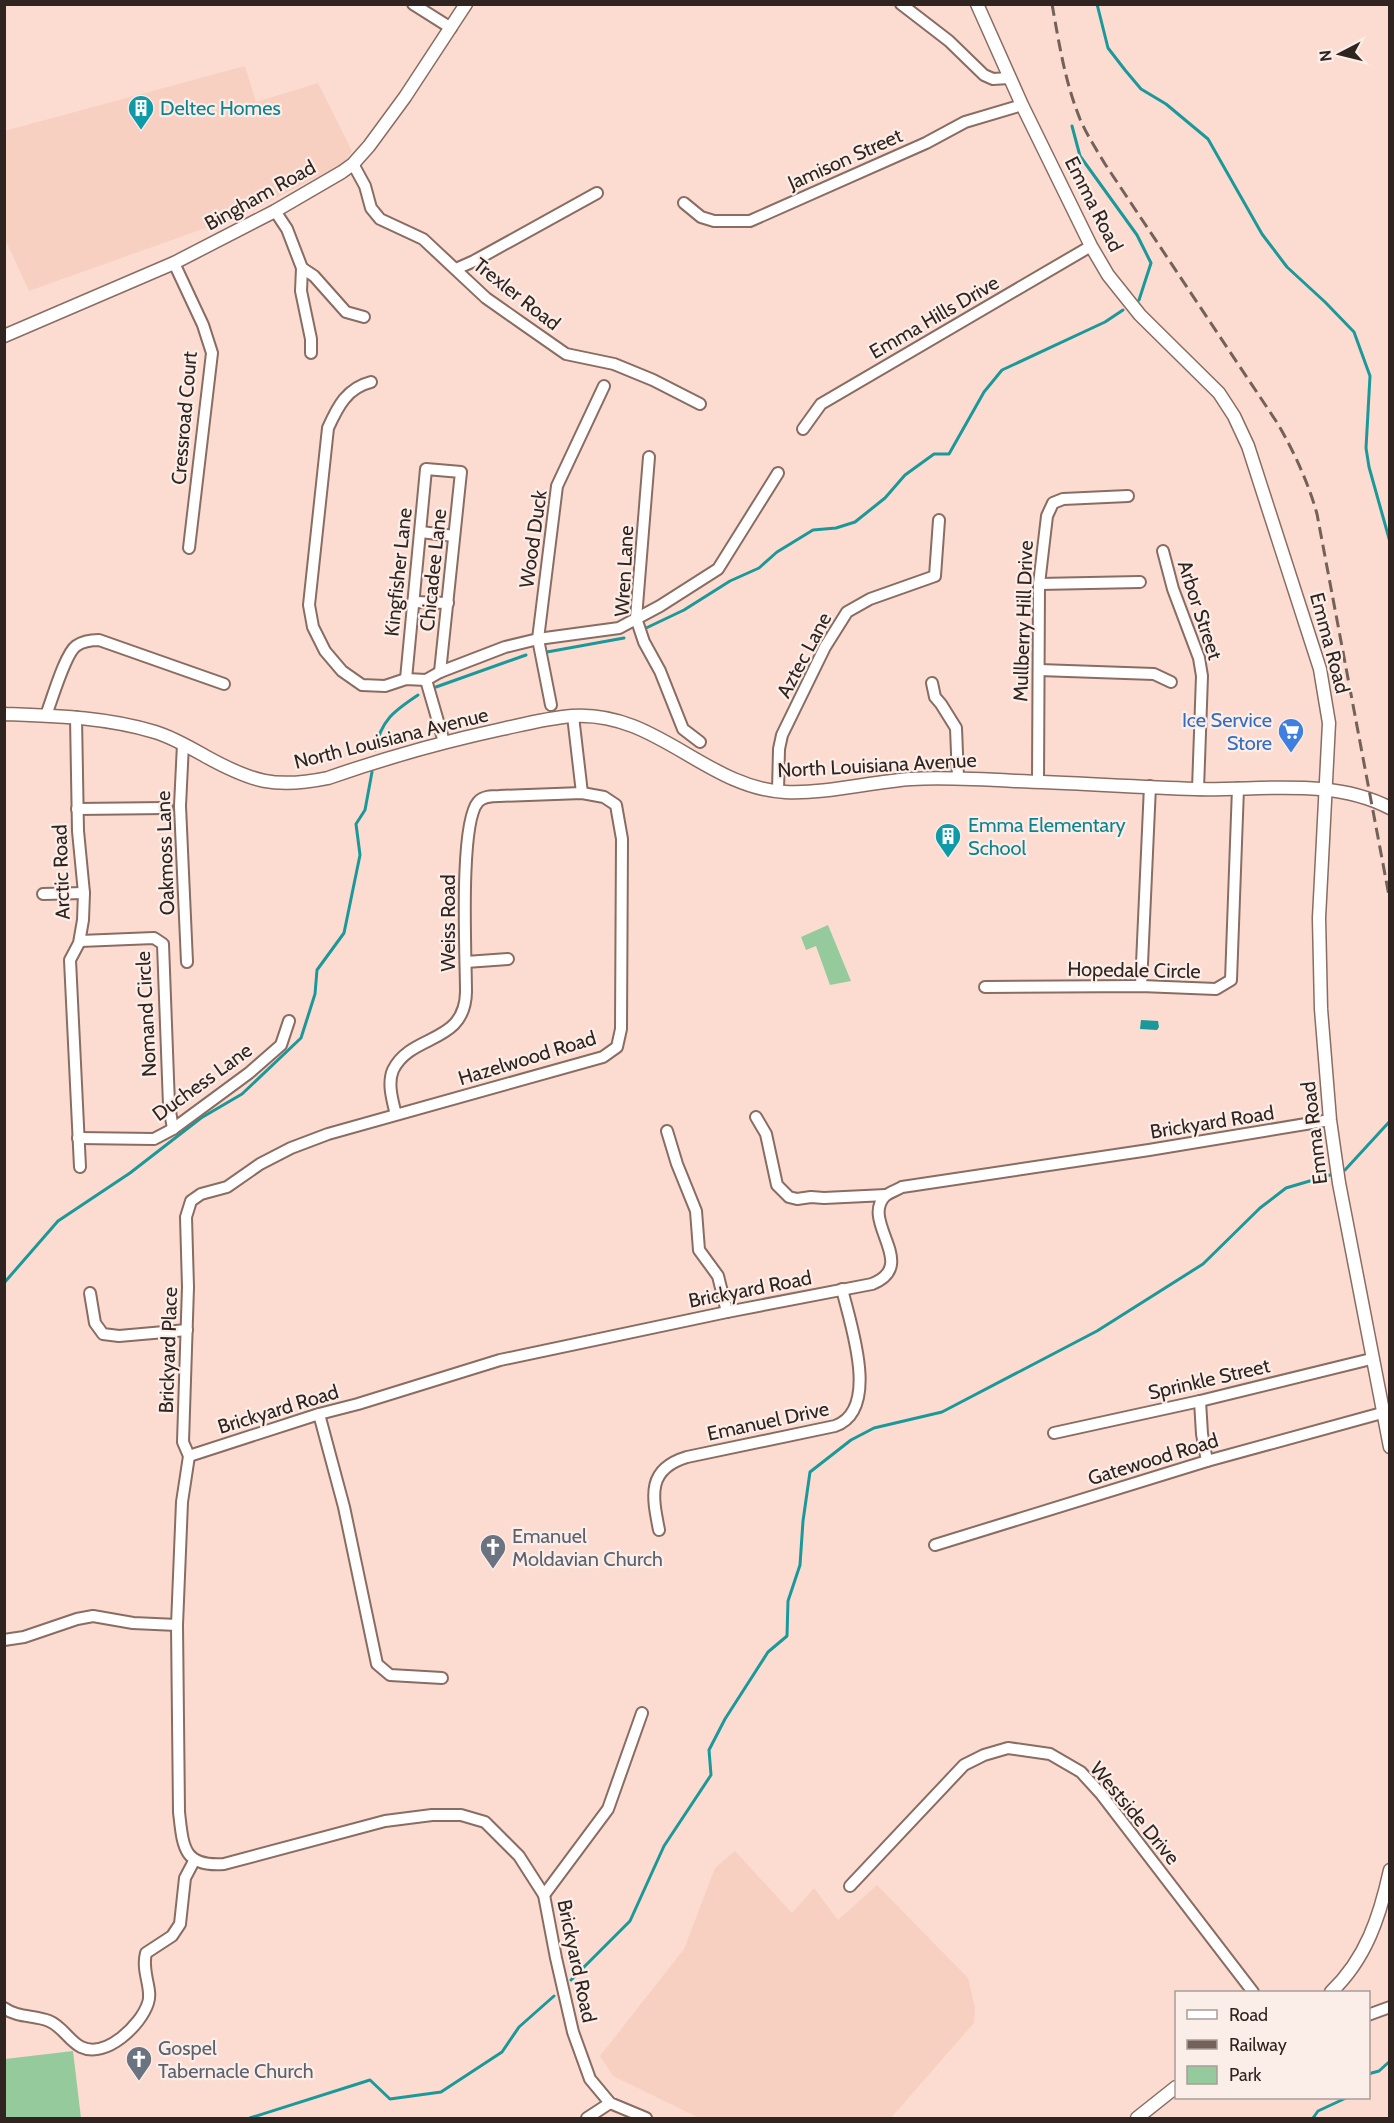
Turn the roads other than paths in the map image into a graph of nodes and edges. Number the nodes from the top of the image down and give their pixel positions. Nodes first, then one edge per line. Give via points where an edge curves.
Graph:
1 (413, 4) edge
2 (466, 4) edge
3 (901, 4) edge
4 (977, 4) edge
5 (451, 28) junction
6 (1009, 78) junction
7 (1022, 105) junction
8 (353, 164) junction
9 (597, 193) dead end
10 (684, 203) dead end
11 (275, 211) junction
12 (1091, 246) junction
13 (174, 263) junction
14 (302, 268) junction
15 (456, 269) junction
16 (364, 317) dead end
17 (5, 334) edge
18 (311, 353) dead end
19 (371, 382) dead end
20 (604, 386) dead end
21 (700, 404) dead end
22 (803, 429) dead end
23 (649, 457) dead end
24 (461, 472) joint
25 (778, 473) dead end
26 (1128, 496) dead end
27 (939, 520) dead end
28 (421, 532) junction
29 (454, 536) junction
30 (189, 548) dead end
31 (1162, 551) dead end
32 (1140, 582) dead end
33 (1039, 584) junction
34 (413, 602) junction
35 (448, 603) junction
36 (636, 618) junction
37 (538, 639) junction
38 (1039, 670) junction
39 (440, 672) junction
40 (406, 678) junction
41 (426, 680) junction
42 (1171, 682) dead end
43 (932, 683) dead end
44 (224, 684) dead end
45 (551, 705) dead end
46 (4, 714) edge
47 (46, 715) junction
48 (573, 716) junction
49 (76, 717) junction
50 (444, 742) junction
51 (700, 742) dead end
52 (183, 744) junction
53 (958, 778) junction
54 (1038, 782) junction
55 (1150, 786) junction
56 (1238, 788) junction
57 (1198, 789) junction
58 (1327, 789) junction
59 (778, 791) junction
60 (582, 794) junction
61 (167, 808) dead end
62 (1389, 808) edge
63 (77, 809) junction
64 (84, 893) junction
65 (43, 894) dead end
66 (80, 941) junction
67 (508, 959) dead end
68 (187, 962) dead end
69 (466, 962) junction
70 (1141, 986) junction
71 (985, 987) dead end
72 (290, 1021) dead end
73 (396, 1115) junction
74 (756, 1117) dead end
75 (1330, 1120) junction
76 (172, 1129) junction
77 (667, 1131) dead end
78 (78, 1138) junction
79 (80, 1167) dead end
80 (886, 1195) junction
81 (188, 1245) joint
82 (842, 1289) junction
83 (90, 1293) dead end
84 (727, 1312) junction
85 (187, 1330) junction
86 (1371, 1359) junction
87 (1200, 1401) junction
88 (1382, 1413) junction
89 (319, 1414) junction
90 (1054, 1433) dead end
91 (1389, 1447) edge
92 (189, 1456) junction
93 (1207, 1461) junction
94 (659, 1530) dead end
95 (935, 1545) dead end
96 (177, 1625) junction
97 (4, 1640) edge
98 (442, 1678) dead end
99 (642, 1713) dead end
100 (194, 1861) junction
101 (1389, 1870) edge
102 (850, 1886) dead end
103 (544, 1895) junction
104 (1252, 1991) edge
105 (1333, 1991) edge
106 (1389, 2007) edge
107 (4, 2008) edge
108 (1370, 2014) edge
109 (1175, 2088) edge
110 (610, 2103) junction
111 (587, 2118) edge
112 (646, 2118) edge
113 (1137, 2118) edge

1 - 5 street
2 - 5 street, Bingham Road
3 - 6 street via 949,41 984,75
4 - 6 street, Emma Road
5 - 8 street, Bingham Road via 404,99
6 - 7 street, Emma Road
7 - 10 street, Jamison Street via 964,122 750,221 714,221 700,217
7 - 12 street, Emma Road
8 - 11 street, Bingham Road
8 - 15 street, Trexler Road via 371,208 380,219 423,239
9 - 15 street
11 - 13 street, Bingham Road
11 - 14 street via 287,229
12 - 22 street, Emma Hills Drive via 821,404
12 - 58 street, Emma Road via 1140,315 1219,393 1248,446 1320,669 1329,723
13 - 17 street, Bingham Road
13 - 30 street, Cressroad Court via 212,352
14 - 16 street via 346,312
14 - 18 street
15 - 21 street, Trexler Road via 486,298 566,354 614,364
19 - 40 street via 358,385 340,402 328,428 309,605 313,627 325,651 342,671 362,685 385,686
20 - 37 street, Wood Duck via 557,486
23 - 36 street, Wren Lane
24 - 28 street, Kingfisher Lane via 426,469
24 - 29 street, Chicadee Lane
25 - 36 street via 718,569
26 - 33 street, Mullberry Hill Drive via 1063,499 1053,503 1047,516
27 - 59 street, Aztec Lane via 935,576 853,607 837,625 782,735
28 - 29 street
28 - 34 street, Kingfisher Lane
29 - 35 street, Chicadee Lane
31 - 57 street, Arbor Street via 1202,676
32 - 33 street
33 - 38 street, Mullberry Hill Drive
34 - 35 street
34 - 40 street, Kingfisher Lane
35 - 39 street, Chicadee Lane
36 - 37 street via 619,628
36 - 51 street, Wren Lane via 683,729
37 - 39 street
37 - 45 street, Wood Duck
38 - 42 street via 1154,674
38 - 54 street, Mullberry Hill Drive
39 - 41 street
40 - 41 street
41 - 50 street
43 - 53 street via 935,697 956,728
44 - 47 street via 99,640 87,641 75,646 68,656
46 - 47 street, North Louisiana Avenue
47 - 49 street, North Louisiana Avenue
48 - 50 street, North Louisiana Avenue
48 - 59 street, North Louisiana Avenue via 620,720 742,783
48 - 60 street
49 - 52 street, North Louisiana Avenue via 126,724
49 - 63 street, Arctic Road
50 - 52 street, North Louisiana Avenue via 328,778 291,784 243,776
52 - 68 street, Oakmoss Lane via 180,806
53 - 54 street, North Louisiana Avenue
53 - 59 street, North Louisiana Avenue
54 - 55 street, North Louisiana Avenue
55 - 57 street, North Louisiana Avenue
55 - 70 street
56 - 57 street, North Louisiana Avenue
56 - 58 street, North Louisiana Avenue
56 - 70 street, Hopedale Circle via 1231,980 1216,989
58 - 62 street, North Louisiana Avenue
58 - 75 street, Emma Road via 1319,918
60 - 69 street, Weiss Road via 485,797 477,802 470,820 466,867
60 - 73 street, Hazelwood Road via 604,797 616,805 622,839 621,1029 617,1047 603,1057
61 - 63 street
63 - 64 street, Arctic Road
64 - 65 street
64 - 66 street, Arctic Road
66 - 76 street, Nomand Circle via 154,938 163,944
66 - 78 street, Arctic Road via 70,960
67 - 69 street
69 - 73 street, Weiss Road via 465,1005 453,1027 404,1054 392,1072
70 - 71 street, Hopedale Circle
72 - 76 street, Duchess Lane via 281,1045
73 - 81 street, Hazelwood Road via 291,1148 226,1187 201,1194 191,1202 186,1217
74 - 80 street via 766,1134 777,1185 789,1197
75 - 80 street, Brickyard Road via 902,1187
75 - 86 street, Emma Road
76 - 78 street, Duchess Lane via 154,1139
77 - 84 street via 696,1211 699,1250 718,1276
78 - 79 street, Arctic Road
80 - 82 street, Brickyard Road via 879,1204 878,1215 891,1255 887,1274 872,1284
81 - 85 street, Brickyard Place
82 - 84 street, Brickyard Road
82 - 94 street, Emanuel Drive via 861,1374 856,1403 848,1419 835,1426 672,1462 660,1473 656,1487
83 - 85 street via 95,1323 104,1334
84 - 89 street, Brickyard Road via 500,1360
85 - 92 street, Brickyard Place via 183,1442
86 - 87 street, Sprinkle Street
86 - 88 street, Emma Road
87 - 90 street, Sprinkle Street
87 - 93 street
88 - 91 street, Emma Road
88 - 93 street, Gatewood Road
89 - 92 street, Brickyard Road
89 - 98 street via 344,1507 377,1664 390,1675
92 - 96 street via 182,1502
93 - 95 street, Gatewood Road
96 - 97 street via 93,1616
96 - 100 street via 179,1812 181,1836
99 - 103 street via 608,1809
100 - 103 street, Brickyard Road via 224,1864 385,1821 461,1815 485,1822 519,1856
100 - 107 street via 185,1878 180,1924 172,1936 146,1953 143,1964 149,2000 132,2030 101,2048 84,2049 49,2021 12,2014
101 - 105 street via 1373,1930 1358,1960
102 - 104 street, Westside Drive via 964,1766 1008,1748 1050,1754 1081,1772 1101,1794
103 - 110 street, Brickyard Road via 573,2032 590,2079
106 - 108 street
109 - 113 street
110 - 111 street
110 - 112 street, Brickyard Road

